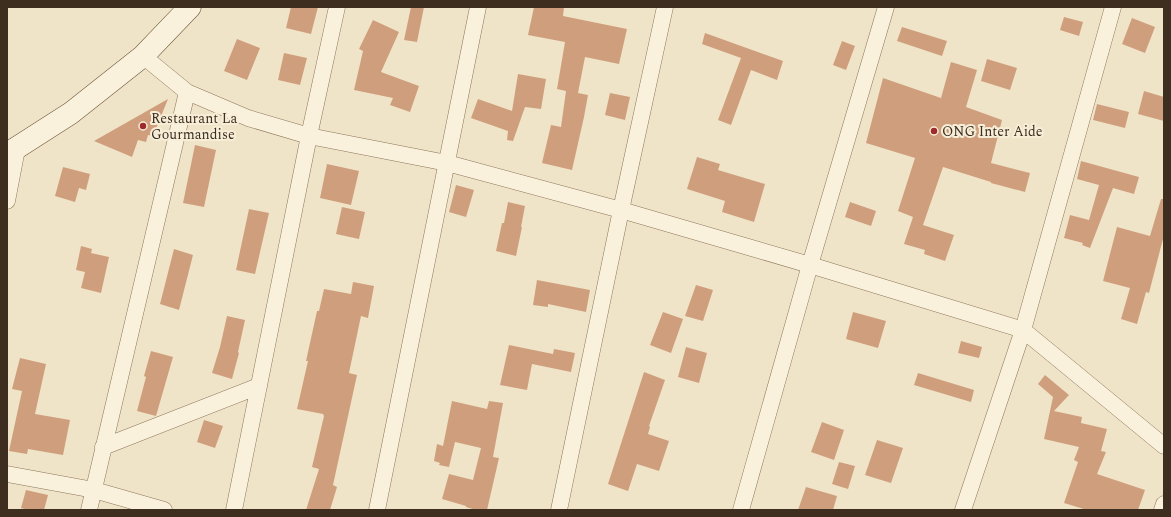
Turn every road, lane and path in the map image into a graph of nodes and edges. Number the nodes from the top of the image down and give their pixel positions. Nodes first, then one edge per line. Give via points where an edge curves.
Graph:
1 (190, 7) edge
2 (337, 7) edge
3 (478, 7) edge
4 (665, 7) edge
5 (886, 7) edge
6 (1113, 7) edge
7 (143, 56) junction
8 (187, 92) junction
9 (309, 136) junction
10 (12, 151) edge
11 (447, 163) junction
12 (7, 201) edge
13 (621, 210) junction
14 (810, 265) junction
15 (1023, 330) junction
16 (259, 386) junction
17 (1164, 446) edge
18 (103, 447) junction
19 (7, 474) edge
20 (94, 490) junction
21 (1164, 504) edge
22 (89, 510) edge
23 (164, 510) edge
24 (234, 510) edge
25 (377, 510) edge
26 (559, 510) edge
27 (741, 510) edge
28 (963, 510) edge
29 (1162, 510) edge

1 - 7 main road
2 - 9 street
3 - 11 street
4 - 13 street
5 - 14 street
6 - 15 street
7 - 8 street
7 - 10 main road via 71,113
8 - 9 street via 248,118
8 - 18 street
9 - 11 street
9 - 16 street
10 - 12 street
11 - 13 street
11 - 25 street
13 - 14 street
13 - 26 street
14 - 15 street
14 - 27 street
15 - 17 street
15 - 28 street
16 - 18 street
16 - 24 street
18 - 20 street
19 - 20 street
20 - 22 street
20 - 23 street
21 - 29 street

